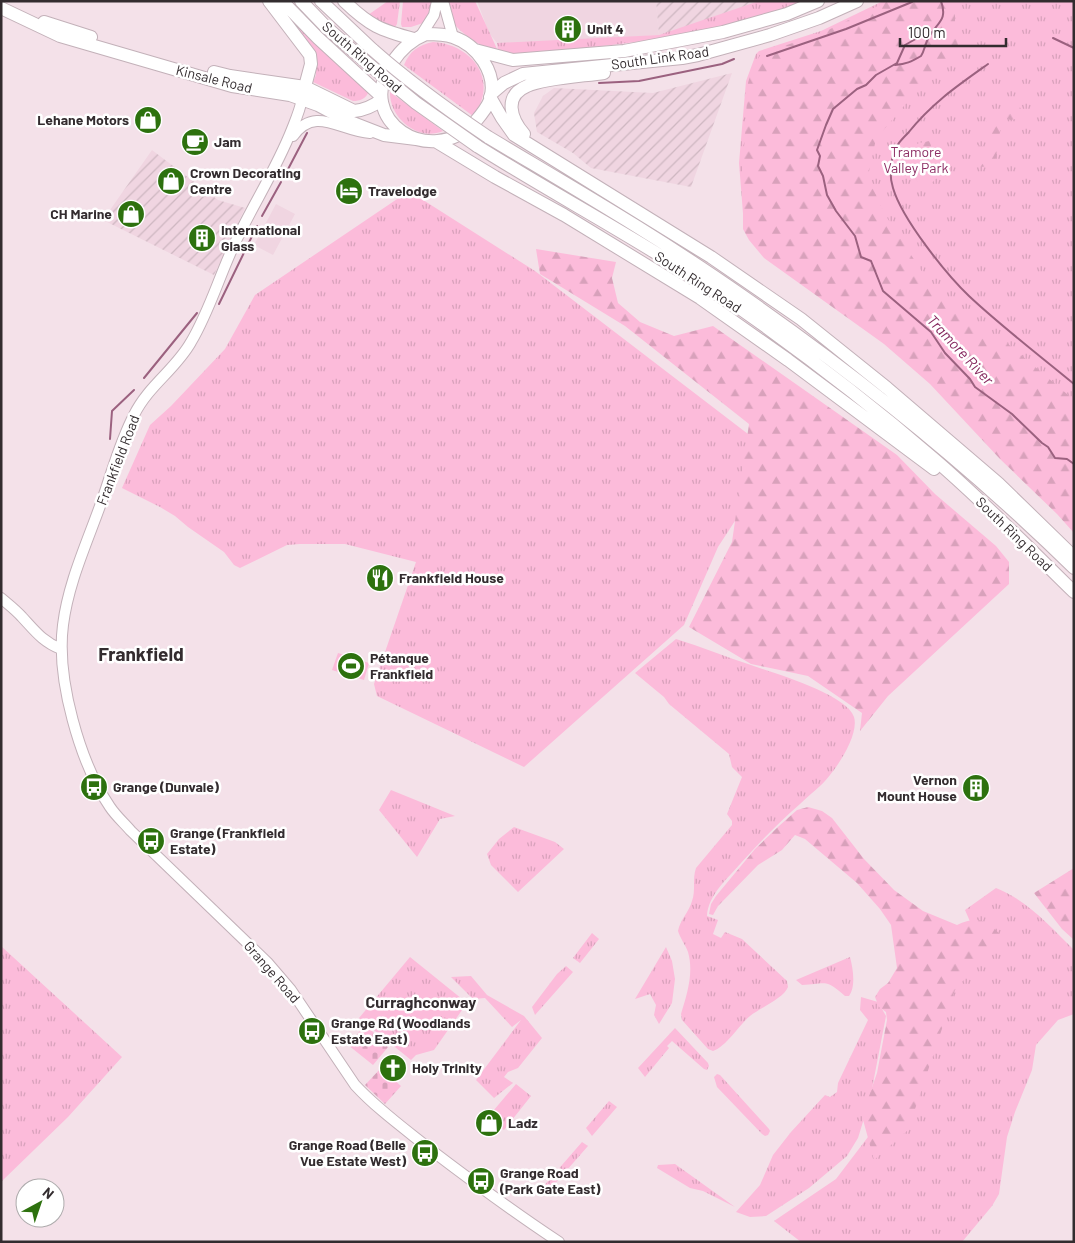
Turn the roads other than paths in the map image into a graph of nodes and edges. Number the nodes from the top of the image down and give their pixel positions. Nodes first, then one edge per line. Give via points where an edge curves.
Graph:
1 (269, 1) edge
2 (282, 1) edge
3 (301, 1) edge
4 (321, 1) edge
5 (344, 1) edge
6 (437, 1) edge
7 (443, 1) edge
8 (818, 1) edge
9 (857, 1) edge
10 (7, 11) edge
11 (453, 37) junction
12 (417, 38) junction
13 (475, 50) junction
14 (682, 58) junction
15 (304, 93) junction
16 (490, 96) junction
17 (380, 98) junction
18 (384, 135) junction
19 (416, 139) junction
20 (437, 142) junction
21 (285, 147) junction
22 (596, 184) junction
23 (887, 388) junction
24 (944, 449) junction
25 (998, 517) junction
26 (1074, 557) edge
27 (1074, 568) edge
28 (1074, 592) edge
29 (1, 598) edge
30 (62, 648) junction
31 (559, 1242) edge

1 - 15 highway via 310,54 311,64
2 - 17 highway
3 - 25 highway, South Ring Road, bridge via 366,62 416,103 477,146 678,267 818,365 934,459
4 - 24 highway, South Ring Road, bridge via 397,71 429,95 488,137 740,294 814,347
5 - 12 highway via 362,19 377,28
6 - 12 main road via 434,15
7 - 11 main road
8 - 13 highway, South Link Road via 787,14 724,32 624,51 513,60
9 - 14 highway, South Link Road via 770,35
10 - 15 highway, Kinsale Road via 60,36 232,86
11 - 12 highway via 426,34
11 - 13 highway
12 - 17 highway via 398,53 387,70
13 - 16 highway via 490,76
14 - 16 highway, South Link Road via 523,74 504,83
14 - 22 highway via 537,83 524,87 515,96 513,118 526,137
15 - 17 highway, Kinsale Road via 354,110 372,107
15 - 18 highway, Kinsale Road via 318,105 348,121
15 - 21 main road, Frankfield Road
16 - 20 highway via 487,107 468,129
16 - 22 highway via 514,135
17 - 19 highway via 392,122
18 - 19 highway, Kinsale Road
18 - 21 main road via 318,120 299,127
19 - 20 highway
20 - 25 highway via 700,298
21 - 30 main road, Frankfield Road via 233,246 191,342 148,392 134,414 69,593
22 - 23 highway via 712,257 785,308
23 - 24 highway
23 - 26 highway via 998,483
24 - 27 highway, South Ring Road
25 - 28 highway, South Ring Road
29 - 30 main road via 50,645
30 - 31 main road, Grange Road via 77,736 99,789 114,813 267,962 291,990 365,1096 488,1194

